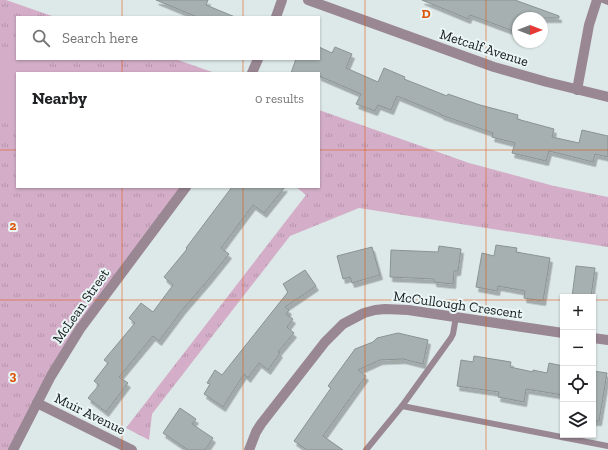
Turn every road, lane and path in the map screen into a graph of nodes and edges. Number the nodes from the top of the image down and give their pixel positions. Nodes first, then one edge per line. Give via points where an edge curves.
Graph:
1 (282, 0) edge
2 (308, 0) edge
3 (597, 0) edge
4 (603, 0) edge
5 (608, 2) edge
6 (276, 16) edge
7 (258, 60) edge
8 (252, 72) edge
9 (577, 90) junction
10 (608, 97) edge
11 (185, 188) edge
12 (456, 318) junction
13 (560, 333) edge
14 (596, 338) edge
15 (608, 340) edge
16 (36, 403) junction
17 (402, 406) junction
18 (608, 446) edge
19 (13, 450) edge
20 (132, 450) edge
21 (249, 450) edge
22 (366, 450) edge

1 - 6 street
2 - 9 street, Metcalf Avenue via 471,60 520,76
3 - 9 street via 589,25
4 - 5 lane
7 - 8 street
9 - 10 street, Metcalf Avenue
11 - 16 street, McLean Street via 80,329
12 - 13 street, McCullough Crescent
12 - 17 lane via 453,334
12 - 21 street, McCullough Crescent via 385,309 364,313 343,324 325,342 261,424
14 - 15 street
16 - 19 street, McLean Street
16 - 20 street, Muir Avenue
17 - 18 lane
17 - 22 lane

